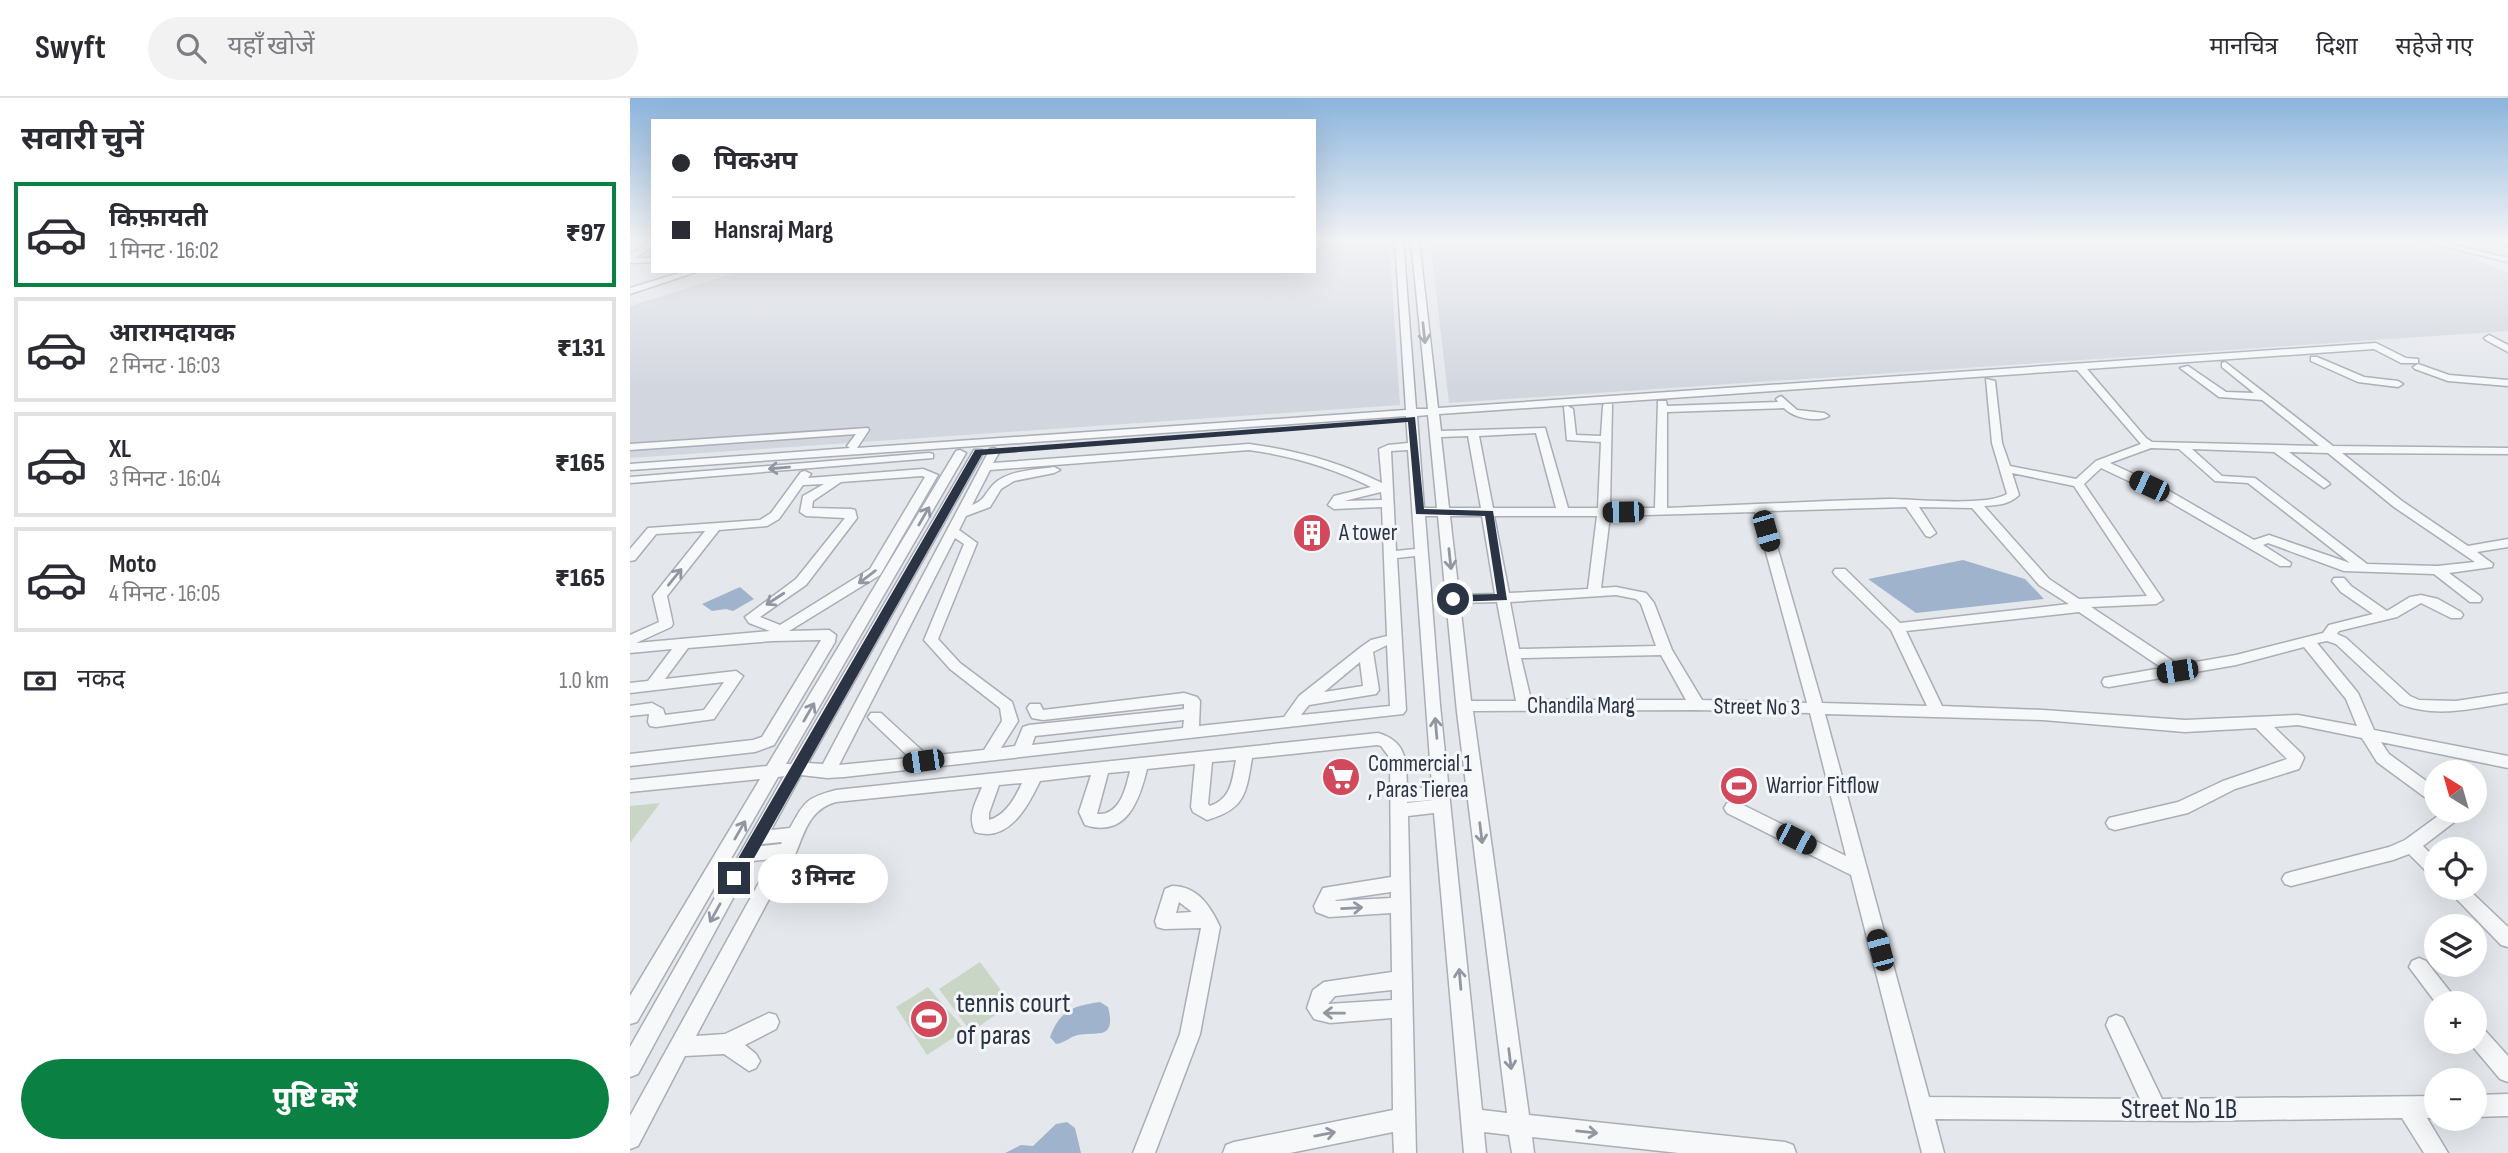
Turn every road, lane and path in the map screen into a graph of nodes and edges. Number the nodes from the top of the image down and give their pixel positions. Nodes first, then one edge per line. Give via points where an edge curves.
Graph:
1 (1403, 289) edge
2 (1420, 289) edge
3 (2387, 353) junction
4 (2314, 359) junction
5 (2225, 365) junction
6 (2185, 368) junction
7 (2083, 371) junction
8 (1990, 381) junction
9 (2508, 383) edge
10 (2398, 384) dead end
11 (2265, 397) junction
12 (1782, 400) junction
13 (1608, 406) junction
14 (1662, 406) junction
15 (1568, 409) junction
16 (1412, 412) junction
17 (1434, 413) junction
18 (1824, 416) dead end
19 (1473, 432) junction
20 (1436, 434) junction
21 (1606, 439) junction
22 (2150, 445) junction
23 (853, 446) junction
24 (1414, 446) junction
25 (630, 447) edge
26 (2184, 448) junction
27 (2331, 448) junction
28 (2278, 449) junction
29 (994, 451) junction
30 (2508, 451) edge
31 (978, 452) junction
32 (960, 453) junction
33 (744, 456) junction
34 (1087, 458) junction
35 (630, 461) edge
36 (856, 462) junction
37 (2100, 463) junction
38 (807, 466) junction
39 (630, 467) edge
40 (985, 467) junction
41 (2004, 468) junction
42 (728, 472) junction
43 (840, 479) junction
44 (630, 480) edge
45 (802, 482) junction
46 (2078, 483) junction
47 (2324, 484) dead end
48 (1386, 494) junction
49 (1910, 503) junction
50 (1975, 504) junction
51 (1759, 509) junction
52 (1419, 512) junction
53 (1445, 512) junction
54 (1563, 512) junction
55 (1604, 512) junction
56 (1661, 512) junction
57 (961, 513) junction
58 (1489, 513) junction
59 (715, 527) junction
60 (951, 531) junction
61 (1930, 533) dead end
62 (2508, 543) edge
63 (2252, 544) junction
64 (1422, 548) junction
65 (2465, 550) junction
66 (1390, 551) junction
67 (630, 557) edge
68 (2285, 563) dead end
69 (2364, 569) junction
70 (2437, 570) junction
71 (1840, 572) dead end
72 (2339, 581) dead end
73 (1594, 593) junction
74 (1503, 597) junction
75 (2474, 598) dead end
76 (1453, 599) junction
77 (2079, 605) junction
78 (2456, 615) dead end
79 (2385, 616) junction
80 (1897, 628) junction
81 (777, 633) junction
82 (855, 634) junction
83 (829, 635) junction
84 (2328, 636) junction
85 (1394, 639) junction
86 (630, 640) edge
87 (2307, 641) junction
88 (684, 643) junction
89 (630, 648) edge
90 (1366, 650) junction
91 (1665, 650) junction
92 (1513, 654) junction
93 (2177, 671) junction
94 (2109, 682) dead end
95 (653, 685) junction
96 (630, 688) edge
97 (2508, 698) edge
98 (1304, 700) junction
99 (1697, 705) junction
100 (1465, 706) junction
101 (1525, 706) junction
102 (1035, 708) dead end
103 (1816, 708) junction
104 (630, 710) edge
105 (1937, 711) junction
106 (1191, 714) junction
107 (876, 717) dead end
108 (1289, 721) junction
109 (2262, 723) junction
110 (1191, 731) junction
111 (2368, 735) junction
112 (1022, 750) junction
113 (990, 753) junction
114 (1245, 753) junction
115 (1204, 757) junction
116 (630, 760) edge
117 (923, 761) junction
118 (2508, 762) edge
119 (1140, 764) junction
120 (1101, 768) junction
121 (798, 769) junction
122 (774, 771) junction
123 (827, 772) junction
124 (1034, 775) junction
125 (993, 779) junction
126 (630, 786) edge
127 (2424, 788) edge
128 (1443, 799) junction
129 (1399, 804) junction
130 (1733, 808) dead end
131 (2115, 823) dead end
132 (2440, 823) edge
133 (793, 842) junction
134 (2411, 845) junction
135 (752, 846) junction
136 (2424, 858) edge
137 (1859, 871) junction
138 (2291, 879) dead end
139 (1400, 883) junction
140 (2468, 900) edge
141 (1401, 905) junction
142 (1208, 920) dead end
143 (2508, 939) edge
144 (2419, 967) dead end
145 (1402, 980) junction
146 (2439, 991) edge
147 (1402, 1008) junction
148 (630, 1015) edge
149 (769, 1022) dead end
150 (2116, 1026) dead end
151 (727, 1044) junction
152 (680, 1047) junction
153 (2487, 1048) edge
154 (749, 1061) dead end
155 (630, 1067) edge
156 (2508, 1072) edge
157 (2508, 1105) edge
158 (2487, 1106) edge
159 (2407, 1107) junction
160 (2424, 1107) edge
161 (1921, 1108) junction
162 (2156, 1110) junction
163 (1404, 1119) junction
164 (1472, 1120) junction
165 (1519, 1125) junction
166 (630, 1138) edge
167 (1144, 1153) edge
168 (1234, 1153) edge
169 (1405, 1153) edge
170 (1475, 1153) edge
171 (1523, 1153) edge
172 (1785, 1153) edge
173 (1933, 1153) edge
174 (2437, 1153) edge

1 - 16 street
2 -> 17 street
3 - 4 street
3 - 7 street via 2376,346
3 - 9 street via 2448,378
4 - 5 street
4 - 10 street via 2362,380
5 - 6 street
5 - 11 street
6 - 7 street
6 - 11 street via 2223,395
7 - 8 street
7 - 17 street
7 - 22 street
8 - 12 street
8 - 41 street
11 - 27 street
12 - 14 street
12 - 18 street via 1794,413
13 - 14 street
13 - 15 street
13 - 21 street
14 - 56 street
15 - 17 street
15 - 21 street via 1571,438
16 - 17 street
16 - 23 street
16 - 24 street
16 - 29 street
16 - 33 street
17 - 20 street
19 - 20 street
19 - 54 street via 1541,430
19 - 58 street
20 - 53 street
21 - 55 street
22 - 26 street
22 - 37 street
23 - 25 street via 864,430
23 - 33 street
24 - 48 street via 1387,449
24 - 52 street
26 - 28 street
26 - 69 street via 2219,479 2252,480
27 - 28 street
27 - 30 street
27 - 65 street via 2393,500
28 - 47 street
29 - 31 street
29 - 40 street
31 - 32 street
31 - 121 street
32 - 36 street
82 -> 32 street
33 - 35 street
33 - 39 street
33 - 42 street
34 - 40 street
34 - 48 street via 1265,449 1317,461
34 - 57 street via 1067,469 1010,478 986,504
36 - 38 street
36 - 43 street
37 - 46 street
37 - 63 street via 2162,492
38 -> 42 street
38 - 45 street
40 - 57 street
41 - 46 street
41 - 50 street via 2011,498
42 - 44 street
43 - 45 street
43 -> 81 street via 807,499 806,512 850,513 851,518 801,582 752,617
43 -> 81 street via 932,475 875,572
45 - 59 street via 775,516 763,523
46 - 77 street via 2156,600
48 - 66 street
49 - 50 street
49 - 51 street
49 - 61 street
50 - 77 street via 2044,582
51 - 56 street
51 - 103 street
52 - 53 street
52 - 64 street
53 - 58 street
53 -> 76 street
54 - 55 street
54 - 58 street
55 - 56 street
55 - 73 street
57 - 60 street
58 - 74 street
59 - 67 street via 652,531
86 -> 59 street via 666,624 660,596
60 - 113 street via 971,543 931,640 955,666 1007,706 1010,721
60 - 123 street
62 - 65 street
63 - 68 street
63 - 69 street via 2269,539 2333,564
64 - 66 street
128 -> 64 street
65 - 70 street via 2487,564
66 - 85 street
69 - 70 street
70 - 75 street
71 - 80 street
72 - 79 street
73 - 74 street
73 - 91 street via 1641,596
74 - 76 street
74 - 92 street
76 - 100 street
77 - 80 street
77 - 93 street
78 - 79 street via 2418,599 2402,612
79 - 84 street via 2334,628
80 - 105 street
81 - 83 street
81 - 88 street
82 - 83 street
122 -> 82 street
83 - 116 street via 768,741
84 - 87 street
84 - 97 street via 2341,641 2415,705 2438,707
85 - 90 street
85 - 108 street via 1398,710
87 - 93 street
87 - 111 street via 2353,697
88 - 89 street
88 - 95 street
90 - 98 street
90 - 98 street via 1371,691
91 - 92 street
91 - 99 street
92 - 101 street
93 - 94 street
95 - 96 street
95 - 104 street via 736,676 709,715 656,722 658,713 652,708
98 - 108 street
99 - 101 street, Chandila Marg
99 - 103 street, Street No 3
100 - 101 street, Chandila Marg
100 -> 165 street
102 - 106 street via 1043,715 1184,698 1192,701
103 - 105 street, Street No 3
103 - 137 street
105 - 109 street, Street No 3 via 2162,726
106 - 110 street
106 - 112 street via 1029,731
107 - 117 street
108 - 110 street
109 - 111 street, Street No 3 via 2298,720
109 - 131 street via 2297,762 2229,785 2182,808
110 - 112 street
111 - 118 street, Street No 3
111 - 127 street via 2383,758
112 - 113 street
113 - 117 street
114 - 115 street
114 - 115 street via 1234,800 1207,813 1199,807
114 - 129 street via 1378,739 1387,742 1398,757
115 - 119 street
117 - 123 street
119 - 120 street
119 - 120 street via 1126,807 1116,817 1097,822 1088,812
120 - 124 street
121 - 122 street
121 - 123 street
121 - 135 street
122 - 126 street
148 -> 122 street
124 - 125 street
124 - 125 street via 1011,816 996,826 981,827 980,813
125 - 133 street via 824,797 811,806
128 - 129 street
164 -> 128 street
129 - 139 street
130 - 137 street
132 - 134 street
133 - 135 street
133 - 152 street
134 - 136 street
134 - 138 street
135 -> 155 street
137 - 161 street
139 - 141 street
139 -> 141 street via 1330,894 1323,906
140 - 143 street
141 - 145 street
142 - 167 street via 1212,927 1190,1034
144 - 146 street
145 - 147 street
147 -> 145 street via 1330,1014 1317,1007 1320,996 1331,988
147 - 163 street
149 - 151 street
150 - 162 street
151 - 152 street
151 - 154 street
152 - 166 street
153 - 156 street
157 - 158 street
159 - 160 street, Street No 1B
159 - 162 street, Street No 1B
159 - 174 street
161 - 162 street, Street No 1B
161 - 173 street
168 -> 163 street
163 - 169 street
164 - 165 street
164 - 170 street
165 - 171 street
165 -> 172 street

